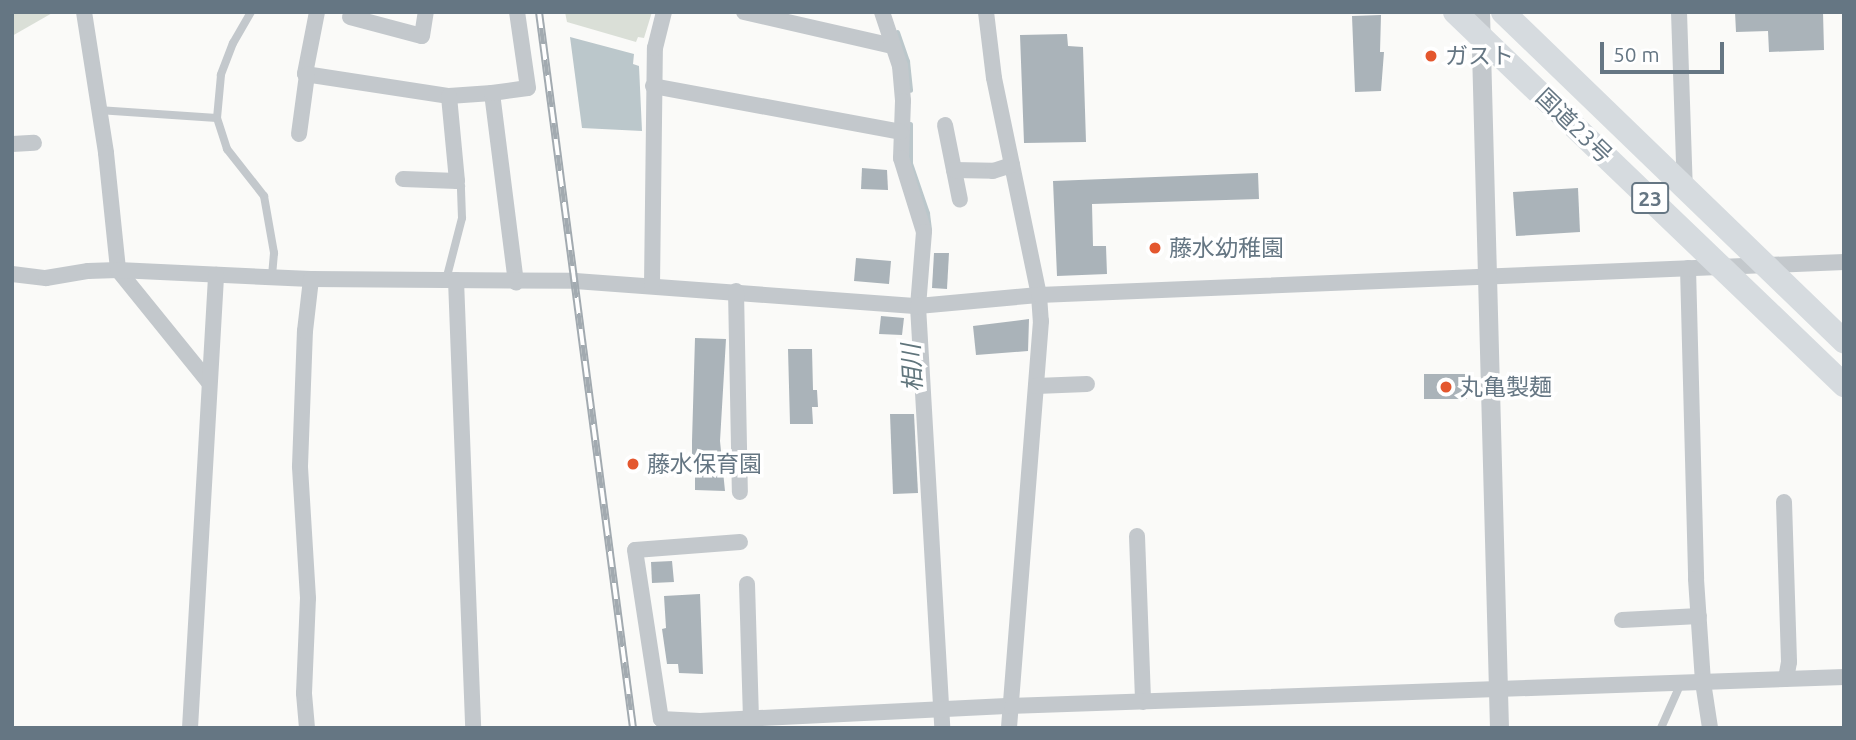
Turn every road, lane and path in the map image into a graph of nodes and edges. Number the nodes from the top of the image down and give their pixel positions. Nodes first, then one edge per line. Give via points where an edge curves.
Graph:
1 (84, 12) edge
2 (251, 12) edge
3 (317, 12) edge
4 (426, 12) edge
5 (517, 12) edge
6 (664, 12) edge
7 (744, 12) edge
8 (882, 12) edge
9 (986, 12) edge
10 (1455, 12) edge
11 (1503, 12) edge
12 (1679, 12) edge
13 (350, 17) dead end
14 (1480, 24) edge
15 (893, 46) junction
16 (307, 75) junction
17 (653, 86) junction
18 (492, 93) junction
19 (449, 96) junction
20 (97, 110) junction
21 (217, 118) junction
22 (945, 125) dead end
23 (901, 132) junction
24 (299, 134) dead end
25 (34, 143) dead end
26 (12, 144) edge
27 (1012, 164) junction
28 (954, 170) junction
29 (403, 179) dead end
30 (457, 181) junction
31 (1685, 189) junction
32 (960, 200) dead end
33 (1844, 262) edge
34 (1764, 264) junction
35 (1720, 266) junction
36 (1688, 268) junction
37 (118, 270) junction
38 (12, 274) edge
39 (216, 275) junction
40 (1488, 276) junction
41 (272, 277) junction
42 (311, 279) junction
43 (451, 280) junction
44 (516, 282) junction
45 (652, 285) junction
46 (736, 291) junction
47 (1039, 295) junction
48 (925, 306) junction
49 (1844, 341) edge
50 (208, 381) junction
51 (1087, 384) dead end
52 (1844, 385) edge
53 (1036, 386) junction
54 (740, 492) dead end
55 (1784, 502) dead end
56 (1137, 536) dead end
57 (740, 542) dead end
58 (747, 584) dead end
59 (1699, 616) junction
60 (1622, 620) dead end
61 (1844, 677) edge
62 (1786, 679) junction
63 (1703, 682) junction
64 (1681, 683) junction
65 (1498, 689) junction
66 (1143, 702) junction
67 (1012, 706) junction
68 (947, 710) junction
69 (751, 718) junction
70 (700, 724) edge
71 (190, 728) edge
72 (307, 728) edge
73 (474, 728) edge
74 (942, 728) edge
75 (1009, 728) edge
76 (1499, 728) edge
77 (1661, 728) edge
78 (1710, 728) edge

1 - 20 street
2 - 21 lane via 221,75
3 - 16 street
4 - 13 street via 422,36
5 - 18 street via 528,88
6 - 17 street via 654,48
7 - 15 street
8 - 15 street
9 - 27 street
10 - 14 highway, 国道23号 / 23
11 - 31 highway, 国道23号 / 23
12 - 31 street
14 - 35 highway, 国道23号 / 23
14 - 40 street
15 - 23 street via 901,79
16 - 19 street
16 - 24 street
17 - 23 street
17 - 45 street
18 - 19 street
18 - 44 street
19 - 30 street
20 - 21 lane
20 - 37 street
21 - 41 lane via 234,160 264,196 274,253
22 - 28 street
23 - 48 street via 901,158 924,232
25 - 26 street
27 - 28 street via 993,171
27 - 47 street
28 - 32 street
29 - 30 street
30 - 43 lane via 462,218
31 - 34 highway, 国道23号 / 23
33 - 34 street
34 - 35 street
34 - 49 highway, 国道23号 / 23
35 - 36 street
35 - 52 highway, 国道23号 / 23
36 - 40 street
36 - 59 street
37 - 38 street via 46,278
37 - 39 street
37 - 50 street
39 - 41 street
39 - 50 street
40 - 47 street
40 - 65 street
41 - 42 street
42 - 43 street
42 - 72 street via 300,466 308,598
43 - 44 street
43 - 73 street
44 - 45 street
45 - 46 street
46 - 48 street via 814,303
46 - 54 street
47 - 48 street
47 - 53 street
48 - 68 street
50 - 71 street
51 - 53 street
53 - 67 street
55 - 62 street
56 - 66 street
57 - 70 street via 635,550 661,719
58 - 69 street
59 - 60 street
59 - 63 street
61 - 62 street
62 - 63 street
63 - 64 street
63 - 78 street
64 - 65 street
64 - 77 lane
65 - 66 street
65 - 76 street
66 - 67 street
67 - 68 street
67 - 75 street
68 - 69 street
68 - 74 street
69 - 70 street

